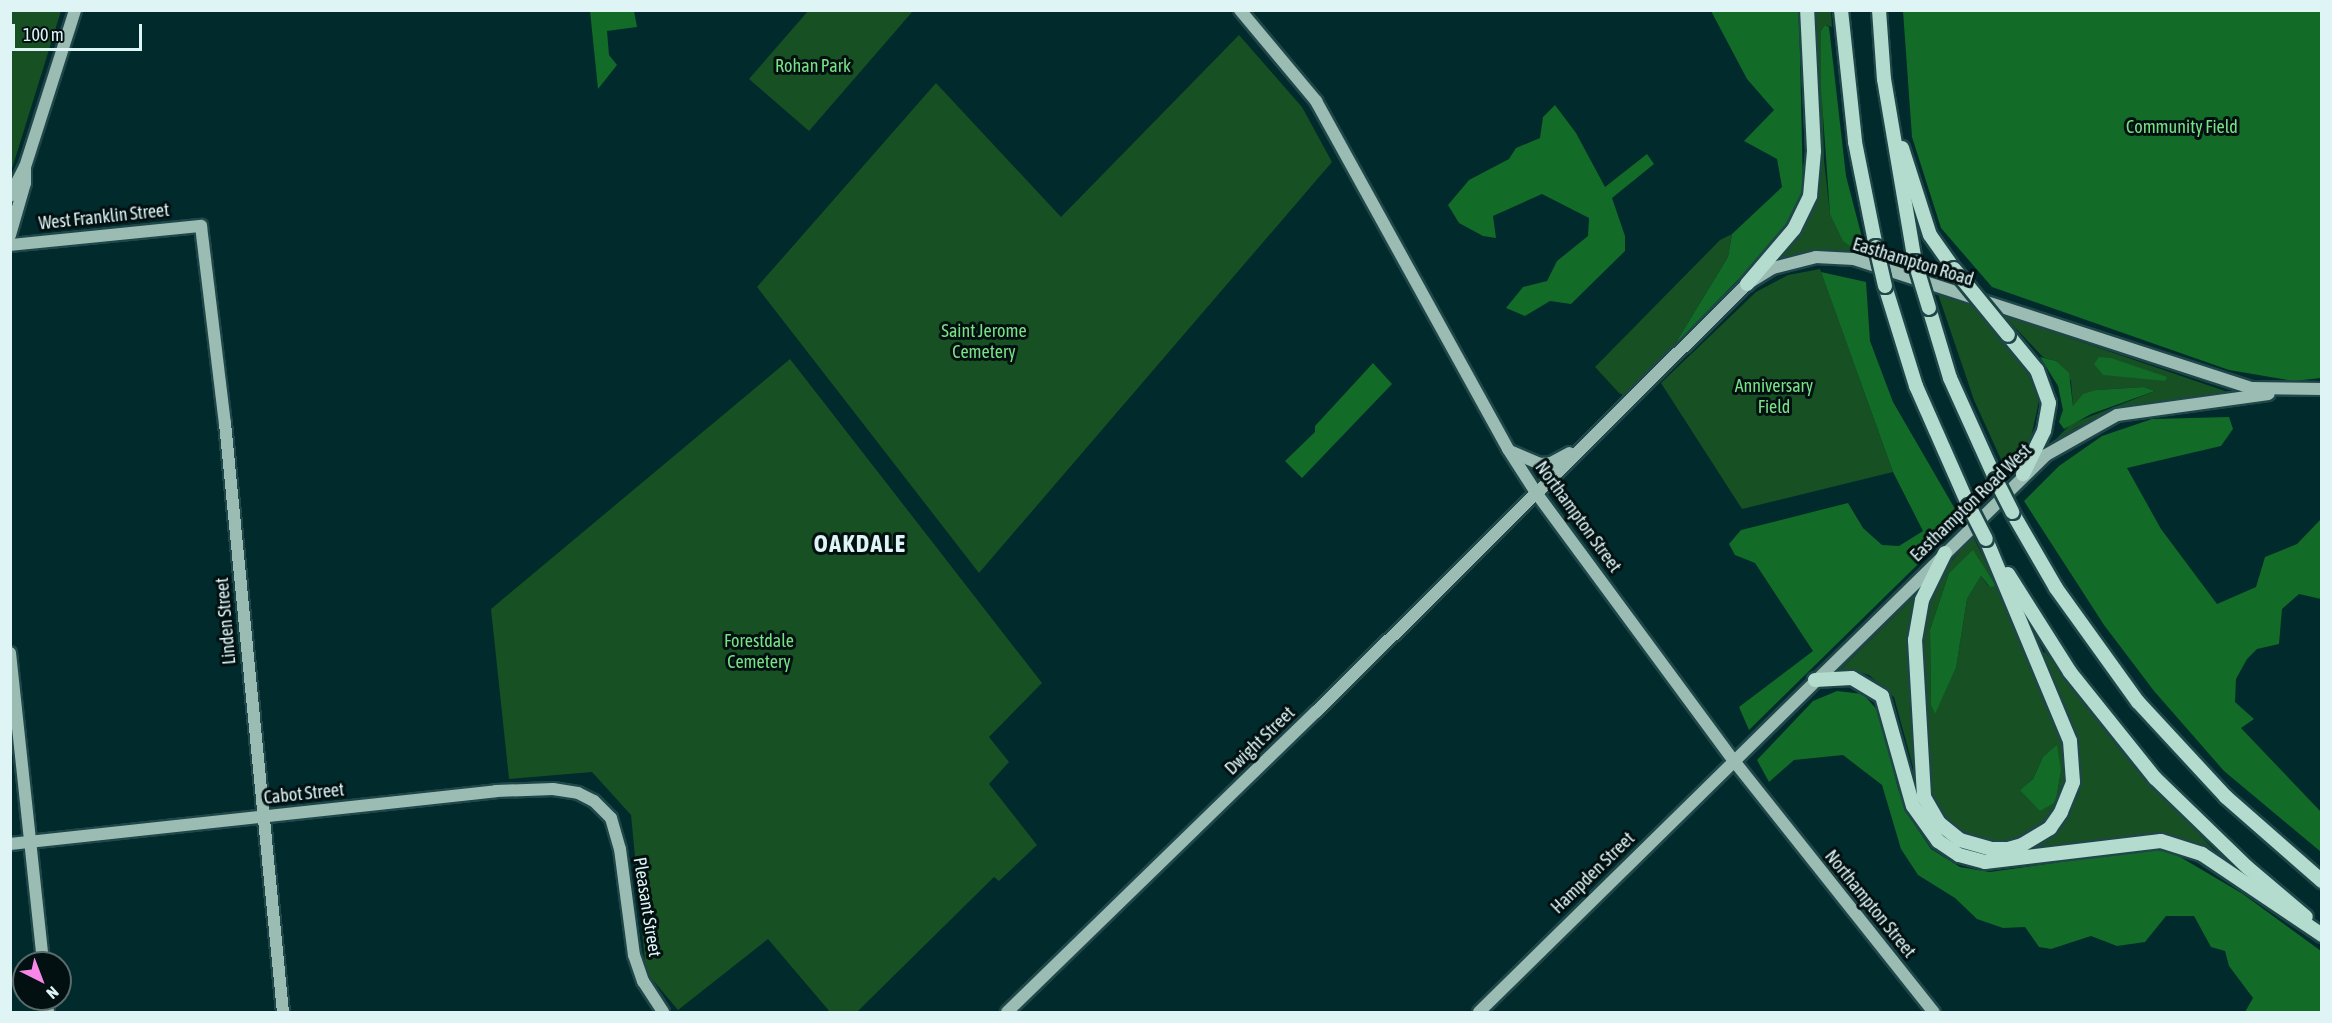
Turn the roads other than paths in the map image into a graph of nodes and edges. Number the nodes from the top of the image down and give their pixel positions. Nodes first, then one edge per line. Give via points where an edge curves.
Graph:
1 (75, 10) edge
2 (1240, 10) edge
3 (1807, 10) edge
4 (1841, 10) edge
5 (1879, 10) edge
6 (1884, 79) junction
7 (25, 167) junction
8 (10, 196) edge
9 (201, 226) joint
10 (10, 235) edge
11 (10, 245) edge
12 (1747, 284) junction
13 (2322, 389) edge
14 (2297, 391) junction
15 (1586, 442) junction
16 (1508, 449) junction
17 (2024, 474) junction
18 (1537, 494) junction
19 (1986, 539) junction
20 (1945, 553) junction
21 (10, 653) edge
22 (1815, 680) junction
23 (1734, 761) junction
24 (598, 805) joint
25 (265, 817) junction
26 (29, 842) junction
27 (10, 844) edge
28 (2322, 881) edge
29 (2322, 928) edge
30 (2322, 935) edge
31 (42, 951) edge
32 (283, 1012) edge
33 (663, 1012) edge
34 (1007, 1012) edge
35 (1479, 1012) edge
36 (1934, 1012) edge

1 - 7 main road
2 - 16 main road, Northampton Street via 1316,101
3 - 12 highway via 1814,151 1810,196 1794,229
4 - 19 highway, bridge via 1855,142 1885,286 1916,386
5 - 6 highway
6 - 17 highway, bridge via 1930,235 2037,370 2049,403 2044,431
6 - 28 highway, bridge via 1915,262 1950,378 2012,512 2056,588 2138,702 2226,797
7 - 8 main road
7 - 10 main road
9 - 11 main road, West Franklin Street
9 - 25 main road, Linden Street
12 - 14 main road, Easthampton Road via 1796,261 1816,257 1854,260 2206,376 2250,388
12 - 15 main road, Easthampton Road
13 - 14 main road, Easthampton Road
14 - 17 main road, Easthampton Road West via 2117,415 2067,440
15 - 16 main road via 1551,463 1529,462
15 - 18 main road, Easthampton Road
16 - 18 main road, Northampton Street
17 - 20 main road, Easthampton Road West
18 - 23 main road, Northampton Street
18 - 34 main road, Dwight Street
19 - 20 highway via 2070,741 2073,782 2050,828 2008,849 1991,849 1960,840 1939,823 1924,797 1915,640 1922,600
19 - 29 highway via 2070,672 2129,747 2199,823
20 - 22 main road, Easthampton Road West
21 - 26 main road
22 - 23 main road, Easthampton Road West
22 - 30 highway via 1852,678 1882,696 1913,806 1938,841 1959,855 1985,862 2170,843 2202,854
23 - 35 main road, Hampden Street
23 - 36 main road, Northampton Street
24 - 25 main road, Cabot Street via 578,793 530,789
24 - 33 main road, Pleasant Street via 611,819 620,849 634,955 643,981
25 - 26 main road, Cabot Street
25 - 32 main road, Linden Street
26 - 27 main road, Cabot Street
26 - 31 main road

